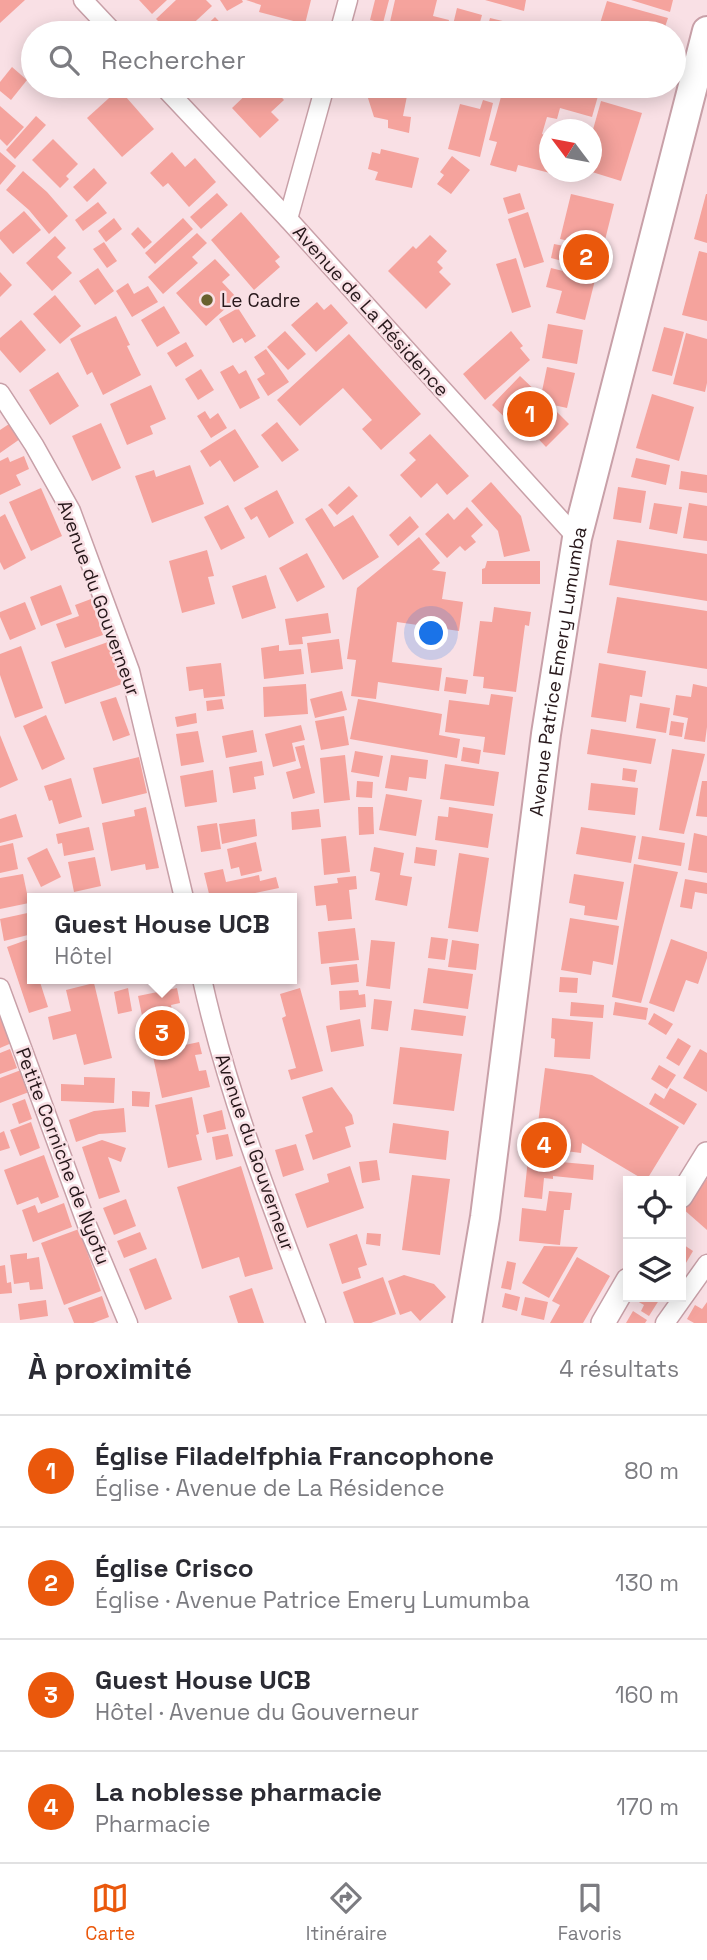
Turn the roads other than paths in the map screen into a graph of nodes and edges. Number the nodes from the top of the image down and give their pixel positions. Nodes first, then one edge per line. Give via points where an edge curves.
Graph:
1 (83, 0) edge
2 (348, 0) edge
3 (103, 21) edge
4 (342, 21) edge
5 (707, 31) edge
6 (174, 98) edge
7 (322, 98) edge
8 (288, 219) junction
9 (0, 393) edge
10 (577, 538) junction
11 (183, 893) edge
12 (203, 984) edge
13 (0, 988) edge
14 (707, 1154) edge
15 (686, 1188) edge
16 (707, 1264) edge
17 (623, 1289) edge
18 (128, 1323) edge
19 (316, 1323) edge
20 (467, 1323) edge
21 (603, 1323) edge
22 (665, 1323) edge

1 - 3 street
2 - 4 street
5 - 10 main road, Avenue Patrice Emery Lumumba
6 - 8 street, Avenue de La Résidence
7 - 8 street
8 - 10 street, Avenue de La Résidence
9 - 11 street, Avenue du Gouverneur via 71,512 130,671
10 - 20 main road, Avenue Patrice Emery Lumumba via 546,734 485,1217
12 - 19 street, Avenue du Gouverneur via 223,1064
13 - 18 street, Petite Corniche de Nyofu
14 - 15 street
16 - 22 street
17 - 21 street

